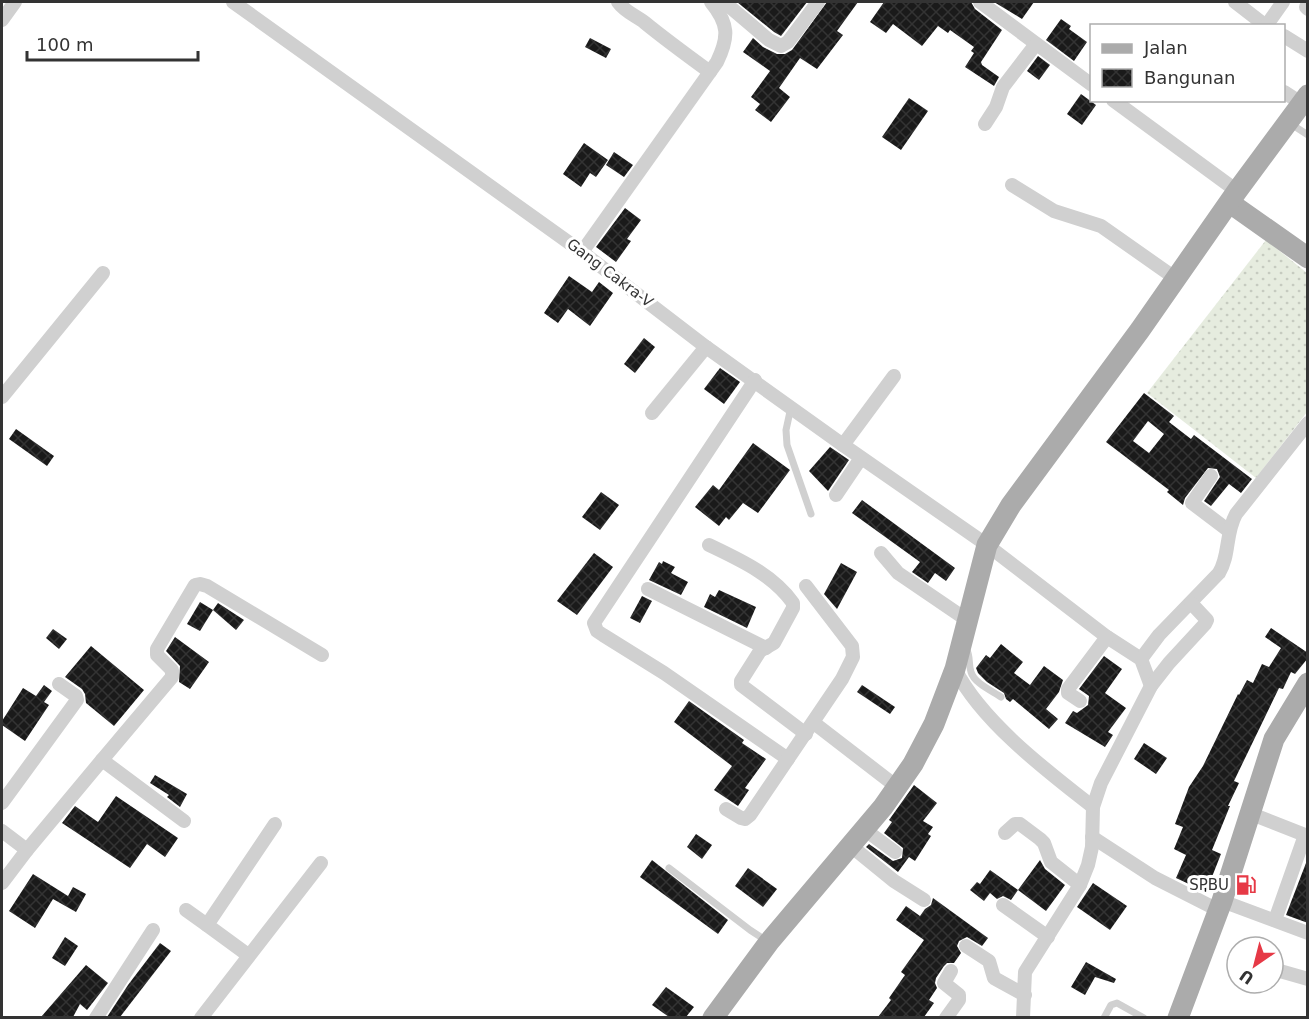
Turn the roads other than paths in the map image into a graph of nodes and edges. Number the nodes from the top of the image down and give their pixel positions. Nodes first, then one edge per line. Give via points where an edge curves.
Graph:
1 (15, 2) edge
2 (232, 2) edge
3 (618, 2) edge
4 (711, 2) edge
5 (724, 2) edge
6 (818, 2) edge
7 (980, 2) edge
8 (1235, 2) edge
9 (1283, 2) edge
10 (2, 20) edge
11 (1263, 24) edge
12 (1267, 24) edge
13 (1285, 37) edge
14 (1036, 44) junction
15 (1308, 51) edge
16 (710, 72) junction
17 (1090, 84) edge
18 (1297, 97) edge
19 (1115, 102) edge
20 (985, 124) dead end
21 (1302, 129) edge
22 (1012, 185) dead end
23 (1233, 197) junction
24 (582, 252) junction
25 (1308, 258) edge
26 (103, 273) dead end
27 (1175, 278) junction
28 (706, 347) junction
29 (894, 376) dead end
30 (755, 380) junction
31 (2, 395) edge
32 (791, 407) junction
33 (652, 413) dead end
34 (1308, 423) edge
35 (843, 445) junction
36 (861, 458) junction
37 (1211, 476) dead end
38 (836, 495) dead end
39 (811, 514) dead end
40 (1228, 531) junction
41 (709, 545) dead end
42 (987, 545) junction
43 (881, 553) dead end
44 (806, 586) dead end
45 (648, 589) dead end
46 (1191, 603) junction
47 (967, 620) junction
48 (1107, 637) junction
49 (963, 644) junction
50 (766, 648) junction
51 (322, 655) dead end
52 (1141, 659) junction
53 (955, 669) junction
54 (1308, 683) edge
55 (59, 684) dead end
56 (1151, 686) junction
57 (1001, 697) dead end
58 (1080, 701) dead end
59 (810, 728) junction
60 (788, 759) junction
61 (102, 760) junction
62 (897, 787) junction
63 (2, 803) edge
64 (1093, 807) junction
65 (726, 809) dead end
66 (1249, 813) junction
67 (184, 821) dead end
68 (275, 824) dead end
69 (864, 829) junction
70 (2, 831) edge
71 (1005, 833) dead end
72 (1306, 836) edge
73 (1092, 837) junction
74 (851, 846) junction
75 (27, 850) junction
76 (895, 852) dead end
77 (321, 863) dead end
78 (669, 868) dead end
79 (2, 883) edge
80 (1080, 885) junction
81 (924, 900) dead end
82 (1003, 905) dead end
83 (1220, 906) junction
84 (186, 910) dead end
85 (1275, 920) junction
86 (207, 925) junction
87 (153, 930) dead end
88 (1308, 933) edge
89 (1048, 937) junction
90 (769, 942) junction
91 (966, 945) dead end
92 (248, 955) junction
93 (951, 971) dead end
94 (1285, 972) edge
95 (1308, 979) edge
96 (1024, 995) junction
97 (96, 1017) edge
98 (201, 1017) edge
99 (713, 1017) edge
100 (946, 1017) edge
101 (1023, 1017) edge
102 (1104, 1017) edge
103 (1144, 1017) edge
104 (1178, 1017) edge

1 - 10 street
2 - 24 street, Gang Cakra-V
3 - 16 street via 622,9
4 - 16 street via 727,31 724,47
5 - 6 street via 769,40 782,46
7 - 14 street
8 - 11 street
9 - 12 street
13 - 15 street
14 - 17 street
14 - 20 street via 1003,87
16 - 24 street
18 - 21 main road
19 - 23 street
21 - 23 main road
22 - 27 street via 1054,211 1101,226
23 - 25 main road
23 - 27 main road
24 - 28 street, Gang Cakra-V
26 - 31 street
27 - 42 main road via 1011,505
28 - 30 street, Gang Cakra-V
28 - 33 street
29 - 35 street
30 - 32 street, Gang Cakra-V
30 - 60 street via 594,623 597,631
32 - 35 street, Gang Cakra-V
32 - 39 lane via 787,445
34 - 40 street via 1236,514
35 - 36 street, Gang Cakra-V
36 - 38 street
36 - 42 street, Gang Cakra-V
37 - 40 street via 1192,503
40 - 46 street via 1224,566
41 - 50 street via 763,574 793,603 774,643
42 - 47 main road
42 - 48 street, Gang Cakra-V
43 - 47 street via 898,573
44 - 59 street via 854,651 842,679
45 - 50 street
46 - 52 street
46 - 56 street via 1207,620
47 - 49 main road
48 - 52 street, Gang Cakra-V
48 - 58 street via 1068,689
49 - 53 main road
49 - 57 lane via 970,656 972,675
50 - 59 street via 760,651 741,685
51 - 61 street via 207,586 195,585 158,649 157,655 172,670 172,677
52 - 56 street
53 - 62 main road via 922,749
53 - 64 street via 968,691 1029,755
54 - 66 main road via 1274,739
55 - 63 street via 77,700
56 - 64 street via 1101,783
59 - 60 street
59 - 62 street
60 - 65 street via 746,819
61 - 67 street
61 - 75 street
62 - 69 main road
64 - 73 street
66 - 72 street
66 - 83 main road
68 - 86 street
69 - 74 main road
69 - 76 street
70 - 75 street
71 - 80 street via 1015,824 1020,825 1044,843 1055,866
72 - 85 street
73 - 80 street
73 - 83 street via 1155,878
74 - 81 street
74 - 90 main road
75 - 79 street
77 - 92 street
78 - 90 lane
80 - 89 street
82 - 89 street
83 - 85 street
83 - 104 main road
84 - 86 street
85 - 88 street
86 - 92 street
87 - 97 street
89 - 96 street via 1025,972
90 - 99 main road
91 - 96 street via 986,958 994,978
92 - 98 street
93 - 100 street via 945,983 959,995 959,1000
94 - 95 street
96 - 101 street
102 - 103 lane via 1111,1005 1117,1003

